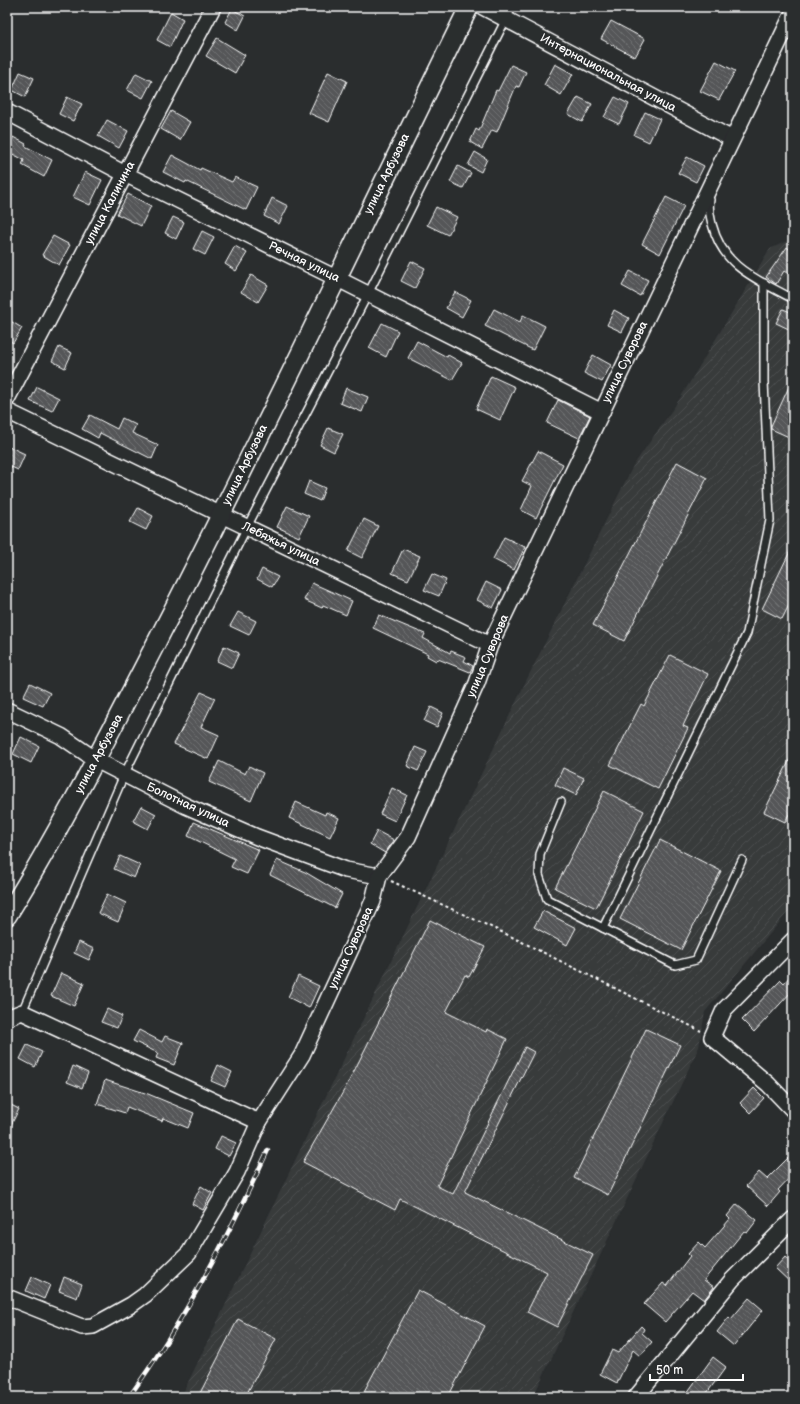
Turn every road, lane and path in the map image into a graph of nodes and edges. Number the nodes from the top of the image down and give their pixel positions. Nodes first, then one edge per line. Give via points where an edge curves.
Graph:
1 (213, 7) edge
2 (469, 7) edge
3 (483, 7) edge
4 (509, 13) edge
5 (793, 13) edge
6 (7, 112) edge
7 (732, 139) junction
8 (126, 174) junction
9 (715, 174) junction
10 (336, 278) junction
11 (764, 283) junction
12 (368, 294) junction
13 (793, 298) edge
14 (7, 399) edge
15 (7, 411) edge
16 (602, 412) junction
17 (222, 514) junction
18 (247, 527) junction
19 (490, 645) junction
20 (7, 710) edge
21 (96, 760) junction
22 (124, 775) junction
23 (561, 802) dead end
24 (742, 860) dead end
25 (379, 876) junction
26 (7, 916) edge
27 (603, 928) junction
28 (793, 940) edge
29 (22, 1012) junction
30 (7, 1018) edge
31 (712, 1037) junction
32 (793, 1110) edge
33 (258, 1122) junction
34 (793, 1219) edge
35 (7, 1297) edge
36 (636, 1397) edge

1 - 8 street, улица Калинина
2 - 10 street, улица Арбузова
3 - 4 street, Интернациональная улица
4 - 7 street, Интернациональная улица
4 - 12 lane
5 - 7 street, улица Суворова
6 - 8 street, Речная улица
7 - 9 street, улица Суворова
8 - 10 street, Речная улица
8 - 14 street, улица Калинина
9 - 11 lane via 708,207 715,236 726,256 742,272
9 - 16 street, улица Суворова
10 - 12 street, Речная улица
10 - 17 street, улица Арбузова
11 - 13 lane
11 - 27 lane via 764,381 770,520 747,634
12 - 16 street, Речная улица
12 - 18 lane
15 - 17 street, Лебяжья улица
16 - 19 street, улица Суворова
17 - 18 street, Лебяжья улица
17 - 21 street, улица Арбузова
18 - 19 street, Лебяжья улица
18 - 22 lane
19 - 25 street, улица Суворова via 477,684 408,837
20 - 21 street, Болотная улица via 60,736
21 - 22 street, Болотная улица
21 - 26 street, улица Арбузова
22 - 25 street, Болотная улица via 257,837 346,870
22 - 29 lane
23 - 27 lane via 540,854 539,875 547,899
24 - 27 lane via 696,960 675,965
25 - 31 path via 506,934
25 - 33 street, улица Суворова via 373,901 302,1055
28 - 31 street via 724,1010
29 - 30 street
29 - 33 street
31 - 32 street via 768,1084
33 - 35 street, улица Суворова via 237,1172 189,1253 131,1305 93,1326 82,1327
34 - 36 street via 732,1280

